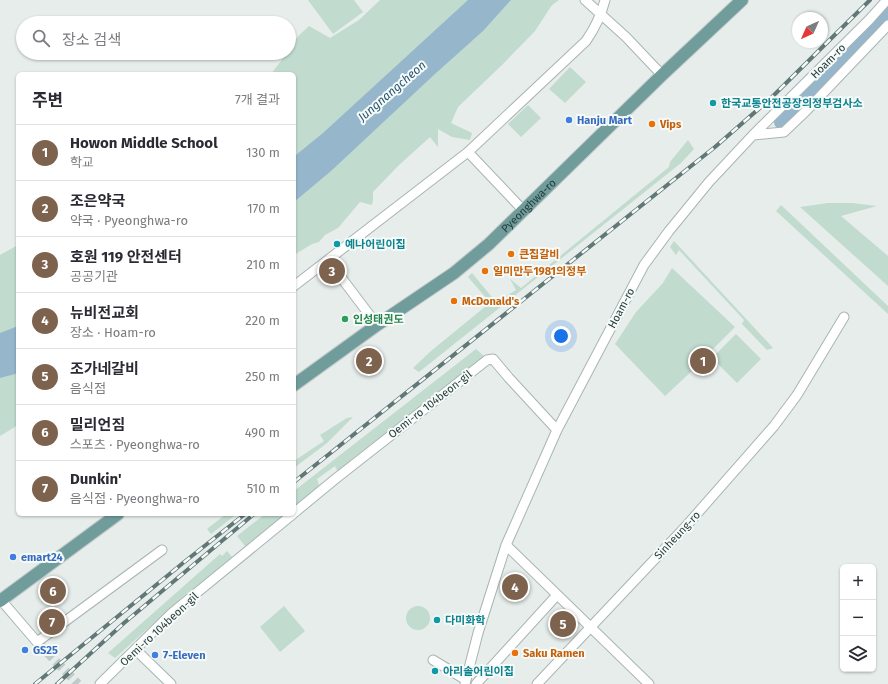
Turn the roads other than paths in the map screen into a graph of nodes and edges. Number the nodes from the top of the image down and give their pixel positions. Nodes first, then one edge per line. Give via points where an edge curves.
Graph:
1 (585, 0) edge
2 (605, 0) edge
3 (742, 0) edge
4 (887, 0) edge
5 (601, 15) junction
6 (869, 20) junction
7 (888, 25) edge
8 (881, 32) junction
9 (662, 75) junction
10 (753, 135) junction
11 (468, 152) junction
12 (523, 210) junction
13 (328, 260) junction
14 (296, 284) edge
15 (844, 317) dead end
16 (377, 325) junction
17 (296, 384) edge
18 (557, 430) junction
19 (296, 511) edge
20 (115, 516) edge
21 (289, 516) edge
22 (506, 545) junction
23 (162, 550) dead end
24 (557, 595) junction
25 (1, 600) edge
26 (591, 628) junction
27 (136, 650) junction
28 (433, 660) dead end
29 (465, 682) edge
30 (100, 684) edge
31 (172, 684) edge
32 (476, 684) edge
33 (537, 684) edge
34 (649, 684) edge

1 - 5 street
2 - 5 street
3 - 9 main road, Pyeonghwa-ro
4 - 6 street, Hoam-ro
5 - 9 street
5 - 11 street via 586,41
6 - 8 street
6 - 10 street, Hoam-ro
7 - 8 street
8 - 10 street via 784,132
9 - 12 main road, Pyeonghwa-ro
10 - 18 street, Hoam-ro via 709,182 644,265
11 - 12 street
11 - 13 street
12 - 16 main road, Pyeonghwa-ro via 489,244 454,273
13 - 14 street
13 - 16 street
15 - 26 street, Sinheung-ro via 797,395 774,426
16 - 17 main road, Pyeonghwa-ro
18 - 19 street, Oemi-ro 104beon-gil via 493,359 487,360
18 - 22 street, Hoam-ro
20 - 25 main road
21 - 27 street, Oemi-ro 104beon-gil via 172,613
22 - 24 street
22 - 29 street, Hoam-ro
23 - 25 street via 37,642
24 - 26 street
24 - 32 street
26 - 33 street, Sinheung-ro
26 - 34 street
27 - 30 street, Oemi-ro 104beon-gil
27 - 31 street
28 - 29 street

